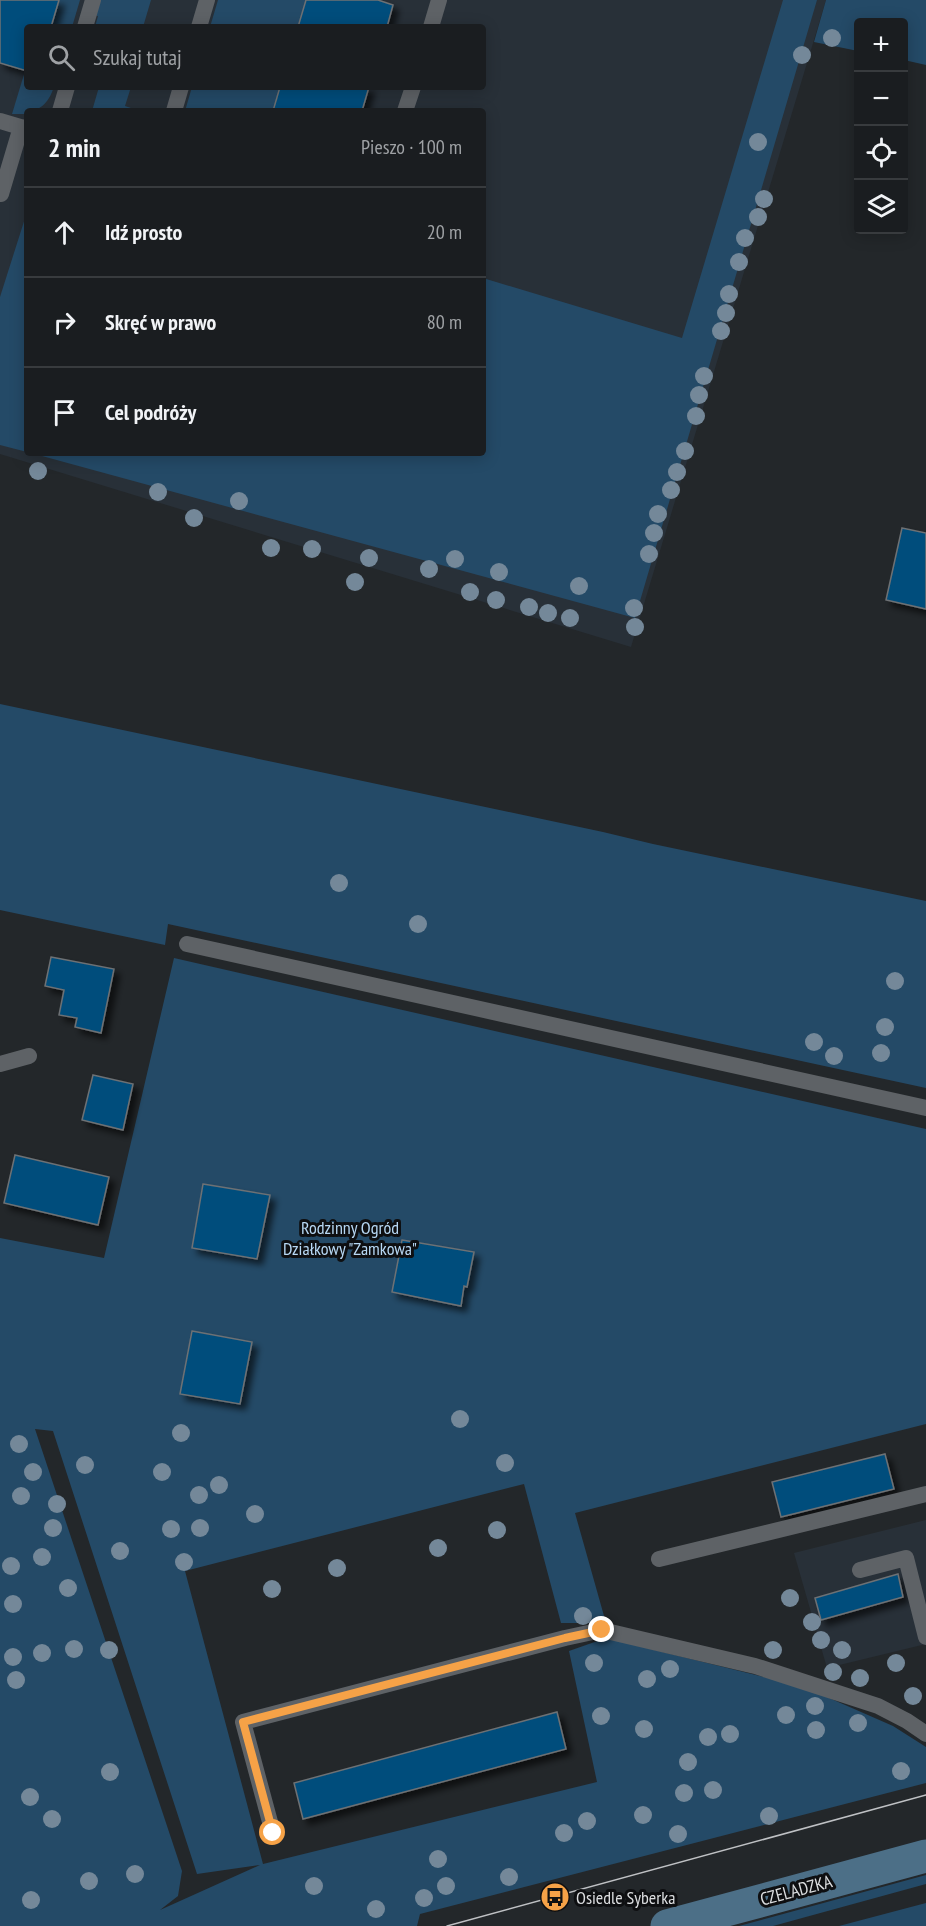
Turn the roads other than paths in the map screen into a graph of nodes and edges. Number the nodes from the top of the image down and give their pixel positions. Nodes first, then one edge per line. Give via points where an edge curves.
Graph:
1 (93, 0) edge
2 (207, 0) edge
3 (439, 0) edge
4 (86, 24) edge
5 (200, 24) edge
6 (431, 24) edge
7 (66, 90) edge
8 (180, 90) edge
9 (411, 90) edge
10 (61, 108) edge
11 (175, 108) edge
12 (406, 108) edge
13 (0, 121) edge
14 (24, 128) edge
15 (1, 194) edge
16 (187, 944) dead end
17 (29, 1056) dead end
18 (0, 1064) edge
19 (926, 1108) edge
20 (926, 1494) edge
21 (659, 1559) dead end
22 (860, 1570) dead end
23 (926, 1637) edge
24 (926, 1734) edge
25 (273, 1833) dead end
26 (926, 1856) edge
27 (667, 1926) edge

1 - 4 lane
2 - 5 lane
3 - 6 lane
7 - 10 lane
8 - 11 lane
9 - 12 lane
13 - 14 lane
14 - 15 lane
16 - 19 lane
17 - 18 lane
20 - 21 lane
22 - 23 lane via 906,1558
24 - 25 lane via 878,1706 766,1670 602,1630 243,1722
26 - 27 main road, CZELADZKA

